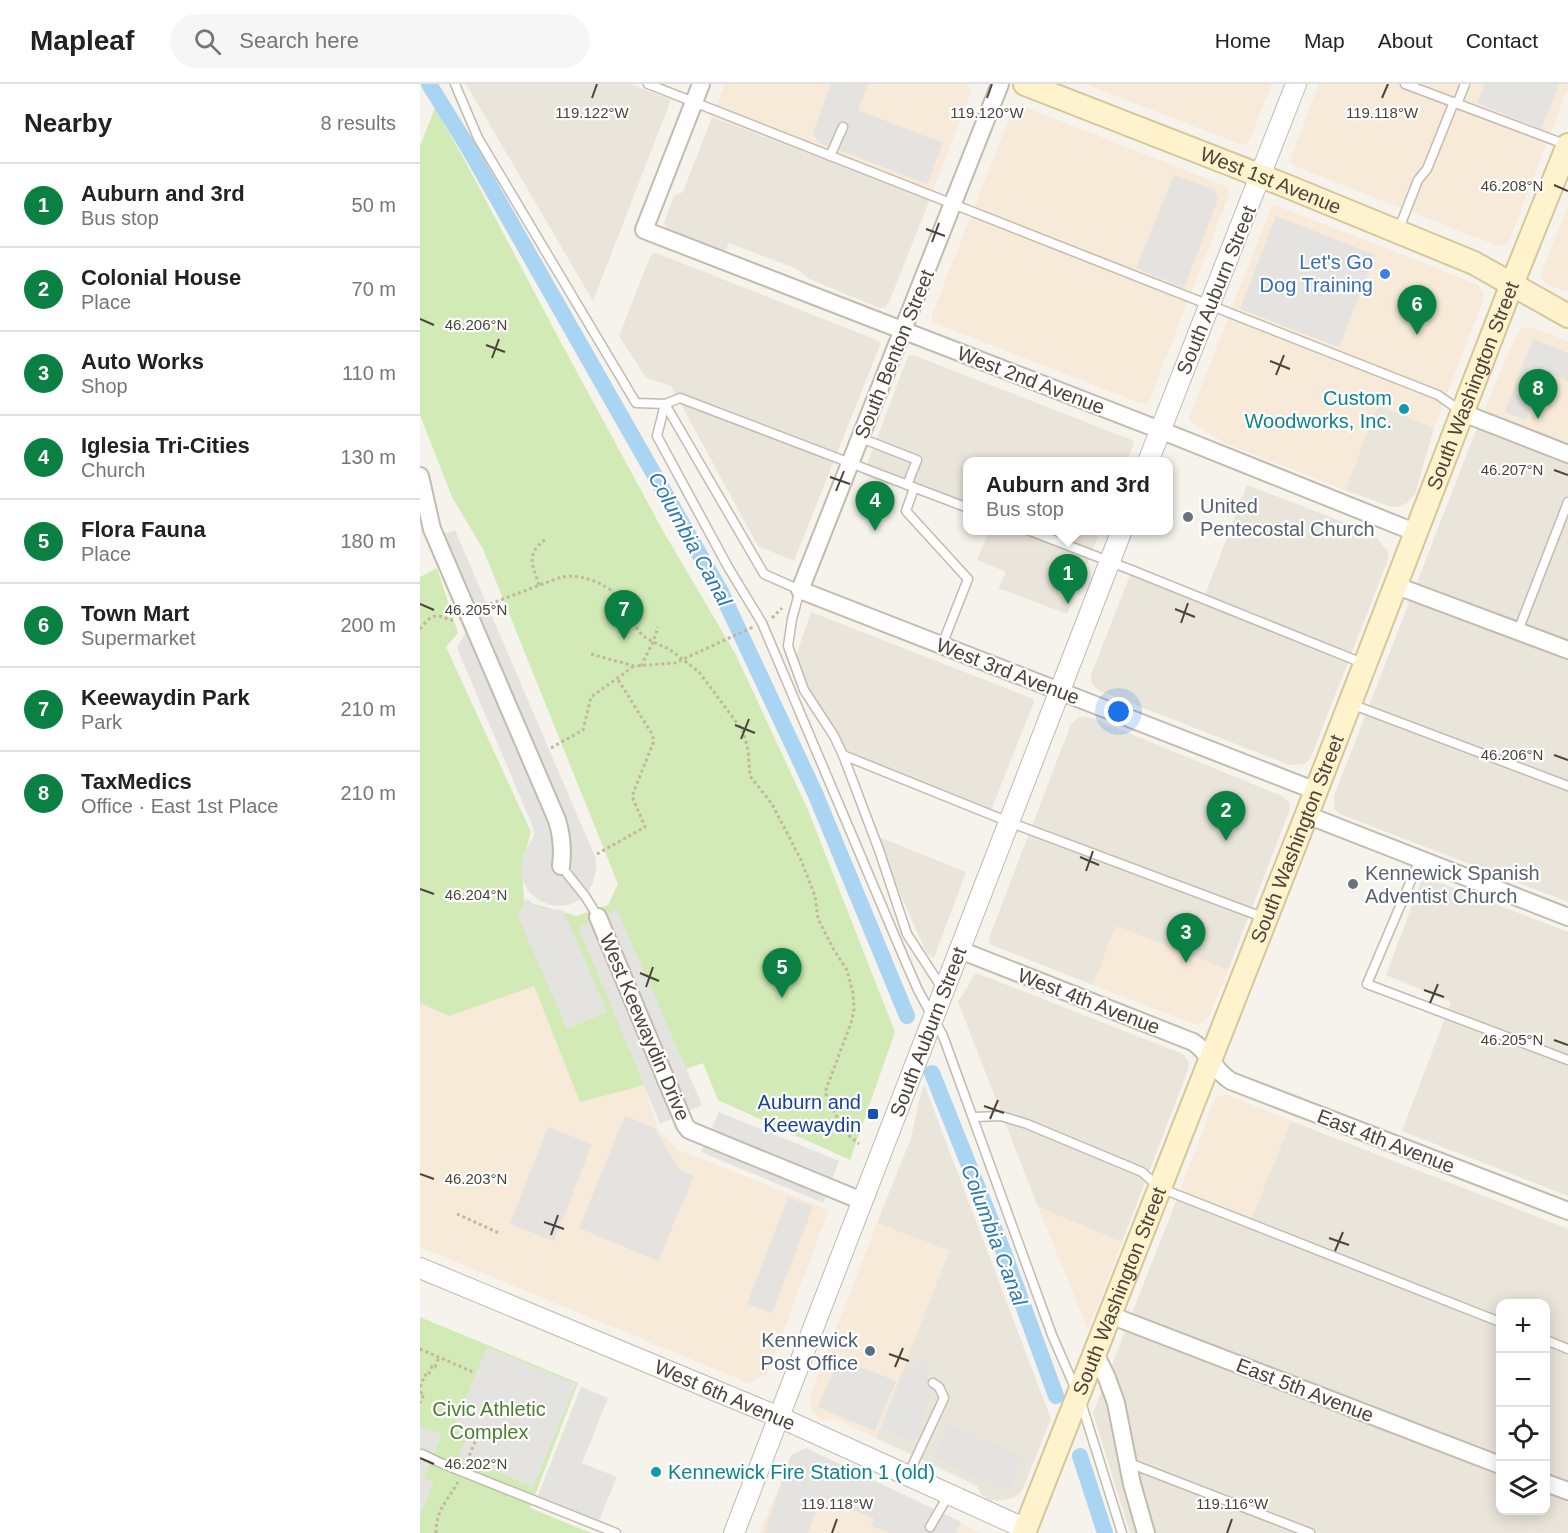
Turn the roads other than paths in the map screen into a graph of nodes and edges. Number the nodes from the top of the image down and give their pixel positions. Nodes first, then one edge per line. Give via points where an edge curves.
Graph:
1 (455, 84) edge
2 (648, 84) edge
3 (701, 84) edge
4 (1000, 84) edge
5 (1025, 84) edge
6 (1296, 84) edge
7 (1405, 84) edge
8 (1465, 84) edge
9 (694, 102) junction
10 (1456, 103) junction
11 (843, 128) dead end
12 (1568, 145) edge
13 (830, 156) junction
14 (1261, 176) junction
15 (953, 203) junction
16 (1398, 231) junction
17 (1512, 284) junction
18 (1210, 305) junction
19 (1568, 316) edge
20 (903, 331) junction
21 (665, 404) junction
22 (1463, 413) junction
23 (1160, 430) junction
24 (861, 438) junction
25 (1568, 454) edge
26 (1150, 457) edge
27 (850, 464) junction
28 (420, 476) edge
29 (911, 487) junction
30 (1568, 502) edge
31 (963, 506) edge
32 (1417, 533) junction
33 (1039, 535) edge
34 (1120, 535) edge
35 (1110, 561) junction
36 (1397, 586) junction
37 (800, 590) junction
38 (1518, 631) junction
39 (942, 645) junction
40 (1568, 650) edge
41 (1366, 665) junction
42 (1060, 691) junction
43 (1351, 704) junction
44 (843, 755) junction
45 (1568, 786) edge
46 (1317, 791) junction
47 (1307, 815) junction
48 (1009, 822) junction
49 (1420, 859) junction
50 (561, 866) joint
51 (598, 917) joint
52 (1568, 917) edge
53 (1266, 918) junction
54 (960, 950) junction
55 (944, 991) junction
56 (933, 1018) junction
57 (1568, 1060) edge
58 (1210, 1061) junction
59 (974, 1117) junction
60 (1160, 1188) junction
61 (862, 1201) junction
62 (1568, 1211) edge
63 (420, 1268) edge
64 (1110, 1315) junction
65 (1496, 1320) edge
66 (1550, 1342) edge
67 (1568, 1349) edge
68 (1095, 1353) junction
69 (933, 1383) dead end
70 (1078, 1395) junction
71 (779, 1417) junction
72 (422, 1454) dead end
73 (1128, 1463) junction
74 (1496, 1463) edge
75 (908, 1475) junction
76 (1550, 1485) edge
77 (1568, 1491) edge
78 (949, 1494) junction
79 (930, 1527) dead end
80 (1028, 1532) edge
81 (616, 1533) edge
82 (734, 1533) edge
83 (1122, 1533) edge
84 (1146, 1533) edge
85 (1310, 1533) edge

1 - 21 lane via 478,138 636,403
2 - 9 lane
3 - 9 street
4 - 15 street, South Benton Street
5 - 14 main road, West 1st Avenue
6 - 14 street, South Auburn Street
7 - 10 lane
8 - 10 lane
9 - 13 lane
9 - 20 street, West 2nd Avenue via 644,230
10 - 12 lane
10 - 16 lane
11 - 13 lane
12 - 17 main road, South Washington Street via 1558,180
13 - 15 lane
14 - 16 main road, West 1st Avenue
14 - 18 street, South Auburn Street
15 - 18 lane
15 - 20 street, South Benton Street
16 - 17 main road, West 1st Avenue via 1474,263
17 - 19 main road, West 1st Avenue
17 - 22 main road, South Washington Street
18 - 22 lane via 1437,395
18 - 23 street, South Auburn Street
20 - 23 street, West 2nd Avenue
20 - 24 street, South Benton Street
21 - 27 lane via 680,398
21 - 37 lane via 764,574
21 - 56 lane via 657,436 759,624
22 - 25 street
22 - 32 main road, South Washington Street
23 - 26 street, South Auburn Street
23 - 32 street, West 2nd Avenue
24 - 27 street, South Benton Street
24 - 29 lane via 917,460
27 - 29 lane
27 - 37 street, South Benton Street
28 - 50 street via 432,529 557,820 563,850
29 - 31 lane
29 - 39 lane via 906,511 968,579
30 - 38 lane
32 - 36 main road, South Washington Street
33 - 35 lane
34 - 35 street, South Auburn Street
35 - 41 lane
35 - 42 street, South Auburn Street
36 - 38 street
36 - 41 main road, South Washington Street
37 - 39 street, West 3rd Avenue
37 - 44 lane via 788,646 804,690
38 - 40 street
39 - 42 street, West 3rd Avenue
41 - 43 main road, South Washington Street
42 - 46 street, West 3rd Avenue
42 - 48 street, South Auburn Street
43 - 45 lane
43 - 46 main road, South Washington Street
44 - 48 lane
44 - 55 lane via 907,934
46 - 47 main road, South Washington Street
47 - 49 street
47 - 53 main road, South Washington Street
48 - 53 lane
48 - 54 street, South Auburn Street
49 - 52 street
49 - 57 lane via 1367,984
50 - 51 lane
51 - 61 street, West Keewaydin Drive via 689,1130
53 - 58 main road, South Washington Street
54 - 55 street, South Auburn Street
54 - 58 street, West 4th Avenue via 1193,1042
55 - 56 street, South Auburn Street
56 - 59 lane
56 - 61 street, South Auburn Street
58 - 60 main road, South Washington Street
58 - 62 street, East 4th Avenue via 1231,1082
59 - 60 lane via 1001,1116 1027,1124 1142,1172
59 - 70 lane via 1052,1335
60 - 64 main road, South Washington Street
60 - 65 lane
61 - 71 street, South Auburn Street
63 - 71 street, West 6th Avenue
64 - 68 main road, South Washington Street
64 - 74 street, East 5th Avenue
66 - 67 lane
68 - 70 main road, South Washington Street
68 - 73 street via 1116,1402
69 - 75 lane via 944,1398
70 - 80 main road, South Washington Street
70 - 83 lane
71 - 75 street, West 6th Avenue
71 - 82 street, South Auburn Street
72 - 81 lane
73 - 84 street
73 - 85 lane
75 - 78 street, West 6th Avenue
76 - 77 street
78 - 79 lane
78 - 80 street, West 6th Avenue

